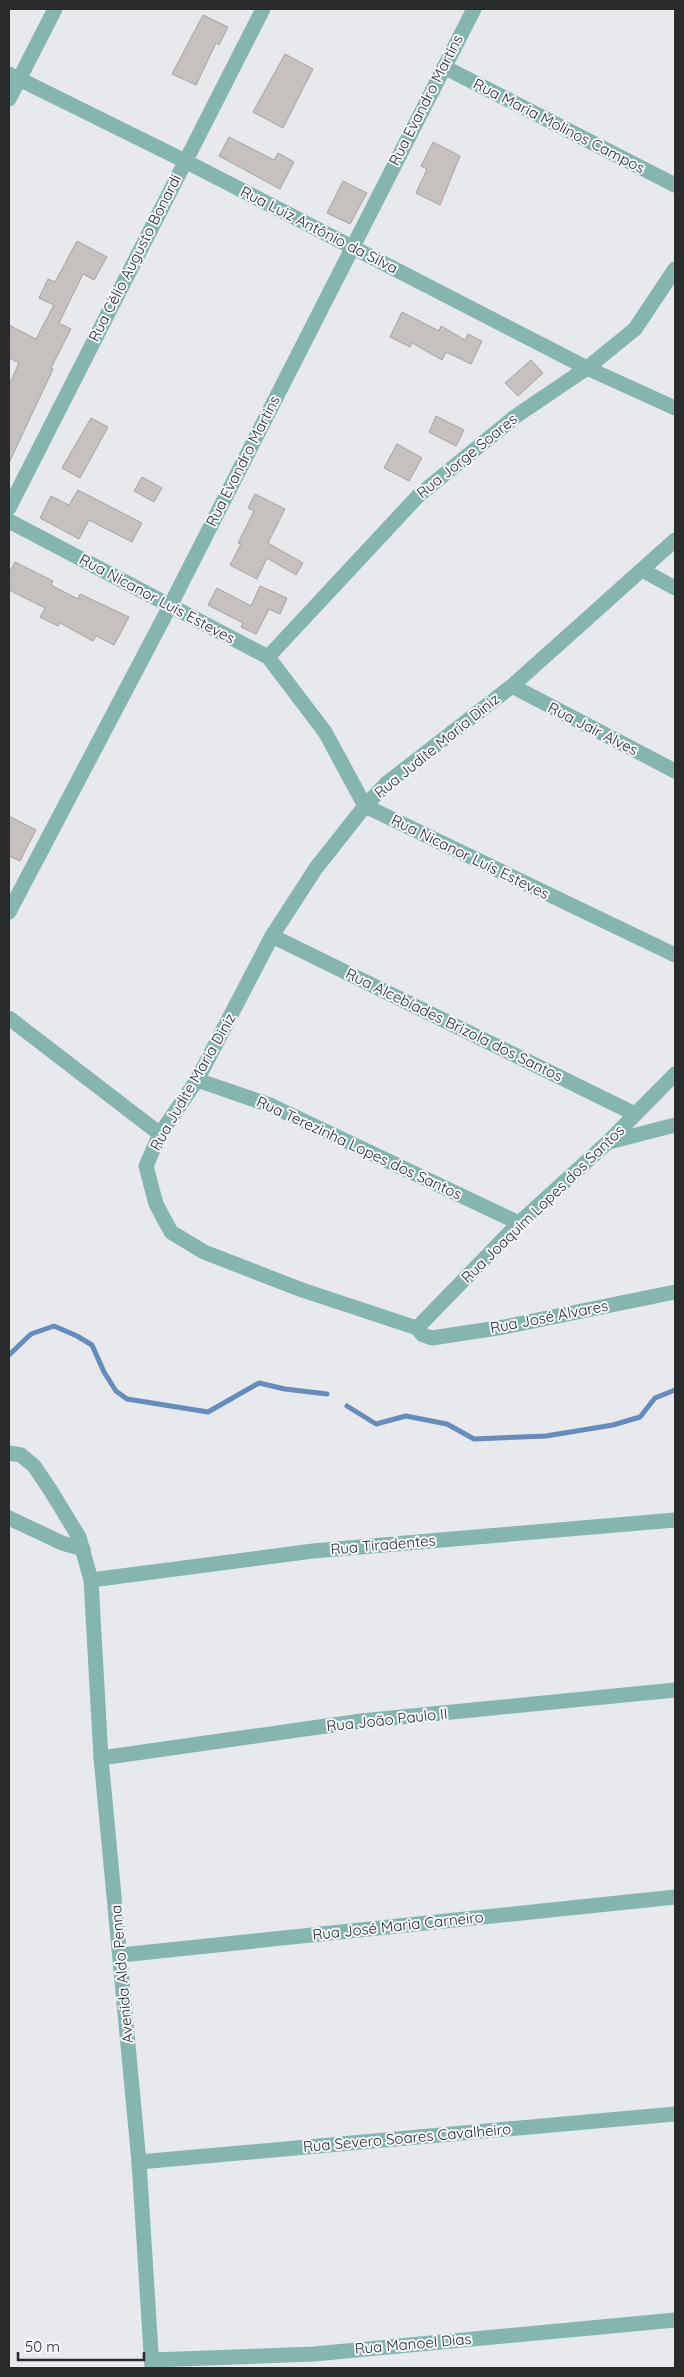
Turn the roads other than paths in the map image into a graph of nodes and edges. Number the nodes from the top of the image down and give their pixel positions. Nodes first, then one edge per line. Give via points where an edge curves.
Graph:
1 (55, 9) edge
2 (264, 9) edge
3 (474, 9) edge
4 (444, 67) junction
5 (14, 77) edge
6 (9, 99) edge
7 (185, 160) junction
8 (675, 185) edge
9 (351, 246) junction
10 (675, 269) edge
11 (587, 368) junction
12 (675, 408) edge
13 (9, 508) edge
14 (9, 521) edge
15 (675, 540) edge
16 (642, 570) junction
17 (675, 588) edge
18 (170, 606) junction
19 (268, 657) junction
20 (512, 686) junction
21 (675, 771) edge
22 (365, 806) junction
23 (9, 912) edge
24 (272, 936) junction
25 (675, 955) edge
26 (9, 1018) edge
27 (675, 1074) edge
28 (197, 1080) junction
29 (635, 1114) junction
30 (675, 1125) edge
31 (160, 1134) junction
32 (608, 1142) junction
33 (519, 1223) junction
34 (675, 1292) edge
35 (420, 1331) junction
36 (9, 1453) edge
37 (9, 1518) edge
38 (675, 1520) edge
39 (83, 1549) junction
40 (91, 1580) junction
41 (675, 1690) edge
42 (101, 1758) junction
43 (675, 1897) edge
44 (121, 1955) junction
45 (675, 2114) edge
46 (139, 2162) junction
47 (675, 2320) edge
48 (315, 2361) edge
49 (151, 2364) edge

1 - 5 street
2 - 7 street, Rua Célio Augusto Bonardi
3 - 4 street, Rua Evandro Martins
4 - 8 street, Rua Maria Molinos Campos
4 - 9 street, Rua Evandro Martins
5 - 6 street
5 - 7 street, Rua Luiz Antônio da Silva
7 - 9 street, Rua Luiz Antônio da Silva
7 - 13 street, Rua Célio Augusto Bonardi
9 - 11 street, Rua Luiz Antônio da Silva
9 - 18 street, Rua Evandro Martins
10 - 11 street, Rua Jorge Soares via 634,329
11 - 12 street, Rua Luiz Antônio da Silva
11 - 19 street, Rua Jorge Soares via 516,416 419,495
14 - 18 street, Rua Nicanor Luís Esteves
15 - 16 street, Rua Judite Maria Diniz
16 - 17 street
16 - 20 street, Rua Judite Maria Diniz
18 - 19 street, Rua Nicanor Luís Esteves
18 - 23 street, Rua Evandro Martins
19 - 22 street, Rua Nicanor Luís Esteves via 324,732
20 - 21 street, Rua Jair Alves
20 - 22 street, Rua Judite Maria Diniz via 387,783
22 - 24 street, Rua Judite Maria Diniz via 316,868
22 - 25 street, Rua Nicanor Luís Esteves
24 - 28 street, Rua Judite Maria Diniz
24 - 29 street, Rua Alcebíades Brizola dos Santos
26 - 31 street
27 - 29 street, Rua Joaquim Lopes dos Santos
28 - 31 street, Rua Judite Maria Diniz
28 - 33 street, Rua Terezinha Lopes dos Santos via 270,1105
29 - 32 street, Rua Joaquim Lopes dos Santos
30 - 32 street
31 - 35 street, Rua Judite Maria Diniz via 146,1166 156,1204 171,1232 204,1252
32 - 33 street, Rua Joaquim Lopes dos Santos
33 - 35 street, Rua Joaquim Lopes dos Santos
34 - 35 street, Rua José Alvares via 504,1327 432,1338
36 - 39 street, Avenida Aldo Penna via 21,1455 34,1466 79,1537
37 - 39 street
38 - 40 street, Rua Tiradentes via 313,1551
39 - 40 street, Avenida Aldo Penna
40 - 42 street, Avenida Aldo Penna
41 - 42 street, Rua João Paulo II via 360,1721
42 - 44 street, Avenida Aldo Penna
43 - 44 street, Rua José Maria Carneiro
44 - 46 street, Avenida Aldo Penna
45 - 46 street, Rua Severo Soares Cavalheiro
46 - 49 street, Avenida Aldo Penna
47 - 48 street, Rua Manoel Dias
48 - 49 street, Rua Manoel Dias

